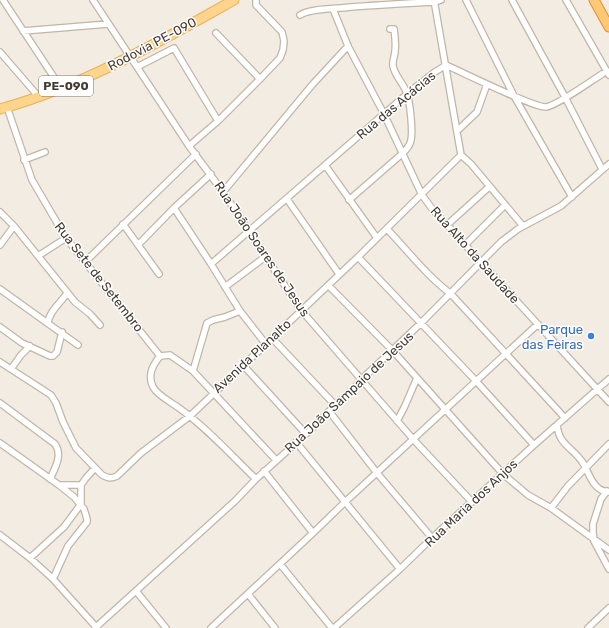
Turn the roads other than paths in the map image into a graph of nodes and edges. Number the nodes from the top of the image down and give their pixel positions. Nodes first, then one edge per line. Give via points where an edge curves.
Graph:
1 (11, 0) edge
2 (93, 0) edge
3 (234, 0) edge
4 (256, 0) edge
5 (441, 0) edge
6 (466, 0) edge
7 (512, 0) edge
8 (566, 0) edge
9 (594, 0) edge
10 (2, 1) edge
11 (435, 1) edge
12 (393, 2) edge
13 (333, 9) junction
14 (300, 16) dead end
15 (108, 24) junction
16 (609, 27) edge
17 (390, 28) dead end
18 (23, 30) junction
19 (216, 33) dead end
20 (348, 46) junction
21 (0, 52) edge
22 (130, 57) junction
23 (446, 65) junction
24 (137, 67) junction
25 (608, 73) edge
26 (260, 79) junction
27 (487, 84) junction
28 (61, 88) junction
29 (407, 94) junction
30 (38, 96) junction
31 (514, 96) junction
32 (565, 97) junction
33 (3, 108) edge
34 (384, 114) junction
35 (218, 121) junction
36 (457, 131) junction
37 (189, 146) junction
38 (45, 152) dead end
39 (403, 153) junction
40 (196, 154) junction
41 (461, 155) junction
42 (24, 160) junction
43 (325, 164) junction
44 (609, 164) edge
45 (602, 170) junction
46 (211, 174) junction
47 (489, 187) junction
48 (223, 192) junction
49 (422, 195) junction
50 (572, 197) junction
51 (287, 199) junction
52 (350, 200) junction
53 (505, 205) junction
54 (174, 208) junction
55 (0, 212) edge
56 (123, 224) junction
57 (447, 225) junction
58 (14, 226) junction
59 (523, 226) junction
60 (387, 229) junction
61 (249, 231) junction
62 (66, 238) junction
63 (377, 238) junction
64 (0, 243) edge
65 (138, 245) junction
66 (465, 245) junction
67 (38, 256) junction
68 (265, 257) junction
69 (358, 257) junction
70 (85, 262) junction
71 (480, 262) junction
72 (211, 264) junction
73 (159, 274) dead end
74 (339, 274) junction
75 (328, 285) junction
76 (225, 287) junction
77 (0, 289) edge
78 (67, 293) junction
79 (451, 294) junction
80 (301, 310) junction
81 (240, 311) junction
82 (48, 322) junction
83 (421, 323) junction
84 (538, 324) junction
85 (100, 325) dead end
86 (0, 327) edge
87 (62, 332) junction
88 (272, 338) junction
89 (265, 343) junction
90 (78, 345) dead end
91 (30, 346) junction
92 (393, 351) junction
93 (506, 353) junction
94 (160, 356) junction
95 (0, 362) edge
96 (243, 365) junction
97 (11, 369) junction
98 (193, 371) junction
99 (417, 378) junction
100 (362, 379) junction
101 (609, 379) edge
102 (476, 381) junction
103 (598, 389) junction
104 (214, 393) junction
105 (609, 402) edge
106 (0, 403) edge
107 (335, 406) junction
108 (445, 410) junction
109 (329, 411) junction
110 (190, 416) junction
111 (565, 418) junction
112 (397, 420) junction
113 (557, 425) junction
114 (306, 434) junction
115 (413, 439) junction
116 (296, 442) junction
117 (0, 443) edge
118 (609, 444) edge
119 (534, 446) junction
120 (276, 460) junction
121 (95, 468) junction
122 (585, 468) junction
123 (264, 471) junction
124 (377, 473) junction
125 (503, 474) junction
126 (50, 479) junction
127 (256, 479) junction
128 (59, 485) junction
129 (81, 485) junction
130 (608, 491) edge
131 (345, 502) junction
132 (472, 502) junction
133 (81, 504) junction
134 (551, 508) junction
135 (313, 533) junction
136 (0, 535) edge
137 (432, 538) junction
138 (594, 540) junction
139 (609, 550) edge
140 (30, 558) junction
141 (280, 564) junction
142 (400, 569) junction
143 (609, 569) edge
144 (53, 579) junction
145 (136, 591) junction
146 (248, 594) junction
147 (609, 608) edge
148 (218, 626) edge
149 (96, 628) edge
150 (166, 628) edge
151 (211, 628) edge
152 (275, 628) edge
153 (333, 628) edge
154 (588, 628) edge

1 - 10 street
2 - 15 street, Rua João Soares de Jesus
3 - 22 main road, Rodovia PE-090 / PE-090
4 - 26 street via 256,5 282,32 284,41 280,58
5 - 11 street
6 - 31 street
7 - 32 street
8 - 25 street
9 - 16 highway
10 - 18 street
11 - 12 street
11 - 23 street
12 - 13 street
13 - 14 street via 308,12
13 - 20 street, Rua Alto da Saudade
15 - 18 street
15 - 22 street, Rua João Soares de Jesus
17 - 29 street via 394,29 396,45 392,64 394,73
18 - 28 street
19 - 26 street
20 - 34 street, Rua Alto da Saudade
20 - 48 street
21 - 30 street
22 - 24 street, Rua João Soares de Jesus
22 - 28 main road, Rodovia PE-090 / PE-090
23 - 27 street, Rua das Acácias
23 - 29 street, Rua das Acácias
23 - 36 street
24 - 35 street via 174,48
24 - 37 street, Rua João Soares de Jesus
25 - 32 street, Rua das Acácias
26 - 35 street
27 - 31 street, Rua das Acácias
27 - 36 street via 477,112
28 - 30 main road, Rodovia PE-090 / PE-090
29 - 34 street, Rua das Acácias
29 - 39 street via 411,142
30 - 33 main road, Rodovia PE-090 / PE-090
31 - 32 street, Rua das Acácias via 546,107
31 - 50 street
32 - 45 street
33 - 42 street, Rua Sete de Setembro
34 - 39 street, Rua Alto da Saudade
34 - 43 street, Rua das Acácias
35 - 37 street
36 - 41 street
37 - 40 street, Rua João Soares de Jesus
38 - 42 street
39 - 49 street, Rua Alto da Saudade
39 - 52 street
40 - 46 street, Rua João Soares de Jesus
40 - 56 street
41 - 47 street
41 - 49 street, Avenida Planalto
42 - 62 street, Rua Sete de Setembro via 36,188
43 - 51 street, Rua das Acácias
43 - 52 street
44 - 45 street, Rua João Sampaio de Jesus
45 - 50 street, Rua João Sampaio de Jesus
46 - 48 street, Rua João Soares de Jesus
46 - 54 street
47 - 53 street
47 - 57 street
48 - 61 street, Rua João Soares de Jesus
49 - 57 street, Rua Alto da Saudade
49 - 60 street, Avenida Planalto
50 - 59 street, Rua João Sampaio de Jesus via 561,206
51 - 61 street, Rua das Acácias
51 - 74 street
52 - 63 street
53 - 59 street
53 - 66 street
54 - 65 street
54 - 72 street
55 - 58 street
56 - 65 street
56 - 70 street
57 - 66 street, Rua Alto da Saudade
58 - 64 street
58 - 67 street
59 - 71 street, Rua João Sampaio de Jesus
60 - 63 street, Avenida Planalto
60 - 79 street via 428,274
61 - 68 street, Rua João Soares de Jesus
61 - 72 street, Rua das Acácias
62 - 67 street
62 - 70 street, Rua Sete de Setembro
63 - 69 street, Avenida Planalto
65 - 73 street
66 - 71 street, Rua Alto da Saudade
67 - 78 street
68 - 76 street
68 - 80 street, Rua João Soares de Jesus
69 - 74 street, Avenida Planalto
69 - 83 street
70 - 94 street, Rua Sete de Setembro
71 - 79 street, Rua João Sampaio de Jesus
71 - 84 street, Rua Alto da Saudade
72 - 76 street
74 - 75 street, Avenida Planalto
75 - 80 street, Avenida Planalto
75 - 92 street
76 - 81 street
77 - 82 street
78 - 82 street via 50,315
78 - 85 street
79 - 83 street, Rua João Sampaio de Jesus
79 - 93 street
80 - 88 street, Avenida Planalto
80 - 100 street, Rua João Soares de Jesus
81 - 89 street
81 - 98 street via 207,323
82 - 87 street
83 - 92 street, Rua João Sampaio de Jesus
83 - 102 street
84 - 93 street
84 - 103 street, Rua Alto da Saudade
86 - 91 street
87 - 90 street
87 - 91 street via 58,352 53,356
88 - 89 street, Avenida Planalto
88 - 107 street
89 - 96 street, Avenida Planalto
91 - 97 street
92 - 99 street
92 - 100 street, Rua João Sampaio de Jesus
93 - 102 street
93 - 111 street
94 - 98 street via 170,355
94 - 110 street via 151,374 156,392
95 - 97 street
96 - 104 street, Avenida Planalto
96 - 114 street
97 - 121 street via 51,395 76,448
98 - 104 street
99 - 108 street
99 - 112 street
100 - 107 street, Rua João Sampaio de Jesus
100 - 112 street, Rua João Soares de Jesus
101 - 103 street, Rua Maria dos Anjos
102 - 108 street
102 - 119 street
103 - 105 street, Rua Alto da Saudade
103 - 111 street, Rua Maria dos Anjos
104 - 110 street, Avenida Planalto
104 - 120 street
106 - 126 street via 58,448 59,456
107 - 109 street, Rua João Sampaio de Jesus
108 - 115 street
108 - 125 street
109 - 114 street, Rua João Sampaio de Jesus
109 - 124 street
110 - 121 street, Avenida Planalto via 141,453 117,476 107,478
110 - 127 street
111 - 113 street, Rua Maria dos Anjos
112 - 115 street, Rua João Soares de Jesus
113 - 119 street, Rua Maria dos Anjos
113 - 122 street via 560,438
114 - 116 street, Rua João Sampaio de Jesus
115 - 124 street
115 - 132 street, Rua João Soares de Jesus
116 - 120 street, Rua João Sampaio de Jesus
116 - 131 street
117 - 126 street
118 - 122 street
119 - 125 street, Rua Maria dos Anjos
120 - 123 street, Rua João Sampaio de Jesus
121 - 129 street
122 - 130 street via 593,483
122 - 134 street
123 - 127 street, Rua João Sampaio de Jesus
123 - 135 street
124 - 131 street
124 - 137 street
125 - 132 street, Rua Maria dos Anjos
125 - 134 street via 528,495
126 - 128 street
127 - 145 street, Rua João Sampaio de Jesus via 235,502
128 - 129 street
128 - 133 street
129 - 133 street
130 - 138 street via 602,499 593,524
131 - 135 street
131 - 142 street
132 - 137 street, Rua Maria dos Anjos
133 - 140 street via 64,527
133 - 144 street via 87,522 68,546
134 - 138 street
135 - 141 street
136 - 140 street
137 - 142 street, Rua Maria dos Anjos
138 - 139 street
138 - 143 street
140 - 144 street
141 - 146 street
141 - 153 street
142 - 153 street, Rua Maria dos Anjos
144 - 149 street
145 - 149 street, Rua João Sampaio de Jesus
145 - 150 street
146 - 148 street
146 - 152 street
147 - 154 street
148 - 151 street

